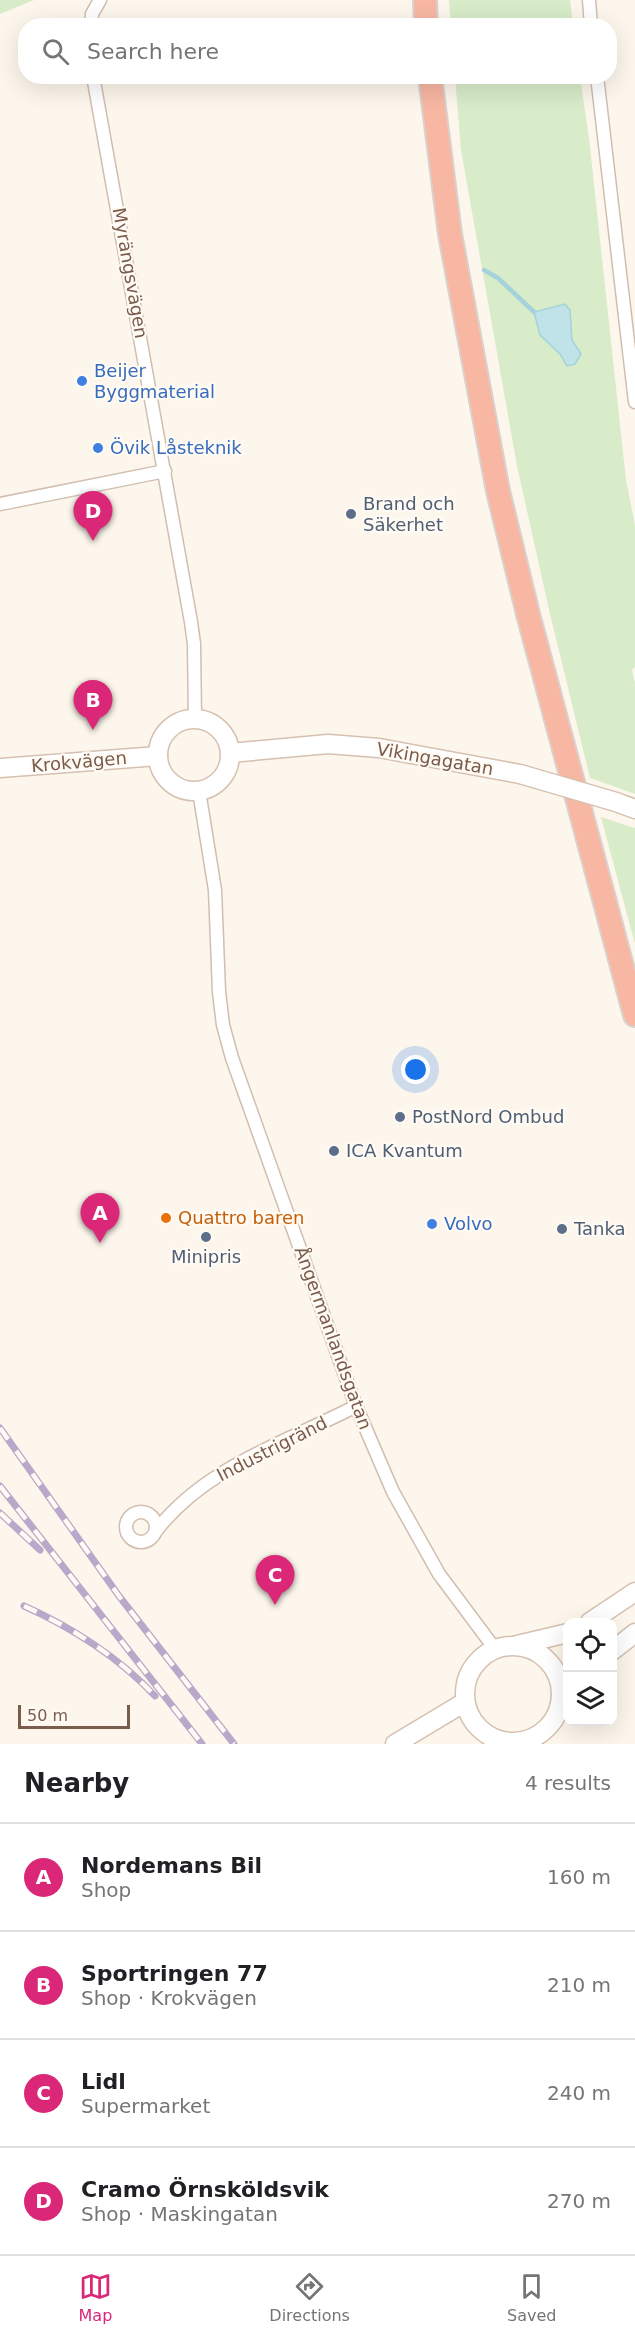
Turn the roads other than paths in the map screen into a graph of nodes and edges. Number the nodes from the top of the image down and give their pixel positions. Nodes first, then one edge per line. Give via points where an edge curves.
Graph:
1 (100, 0) edge
2 (425, 0) edge
3 (589, 0) edge
4 (92, 18) edge
5 (426, 18) edge
6 (590, 18) edge
7 (94, 84) edge
8 (431, 84) edge
9 (598, 84) edge
10 (635, 402) edge
11 (165, 471) junction
12 (0, 504) edge
13 (195, 719) junction
14 (230, 753) junction
15 (158, 756) junction
16 (0, 768) edge
17 (199, 791) junction
18 (635, 809) edge
19 (635, 1015) edge
20 (356, 1406) junction
21 (158, 1523) dead end
22 (635, 1592) edge
23 (597, 1618) edge
24 (635, 1633) edge
25 (563, 1634) edge
26 (514, 1645) junction
27 (617, 1647) edge
28 (495, 1649) junction
29 (465, 1702) junction
30 (562, 1707) edge
31 (533, 1741) edge
32 (395, 1744) edge

1 - 4 street
2 - 5 highway
3 - 6 street
7 - 11 street, Myrängsvägen
8 - 19 highway via 450,234 498,491
9 - 10 street
11 - 12 street
11 - 13 street, Myrängsvägen via 192,622
13 - 14 street via 222,732
13 - 15 street via 169,730
14 - 17 street via 222,779
14 - 18 street, Vikingagatan, bridge via 328,744 379,748 520,774
15 - 16 street, Krokvägen
15 - 17 street via 169,781 182,789
17 - 20 street, Ångermanlandsgatan via 213,873 219,992 227,1039
20 - 21 street, Industrigränd via 239,1462
20 - 28 street, Ångermanlandsgatan via 393,1492 423,1547
22 - 23 street
24 - 27 street
25 - 26 street
26 - 28 street
26 - 30 street via 537,1652 554,1669
28 - 29 street via 481,1657 471,1670 465,1685
29 - 31 street via 474,1723 486,1734 508,1742
29 - 32 street
30 - 31 street

